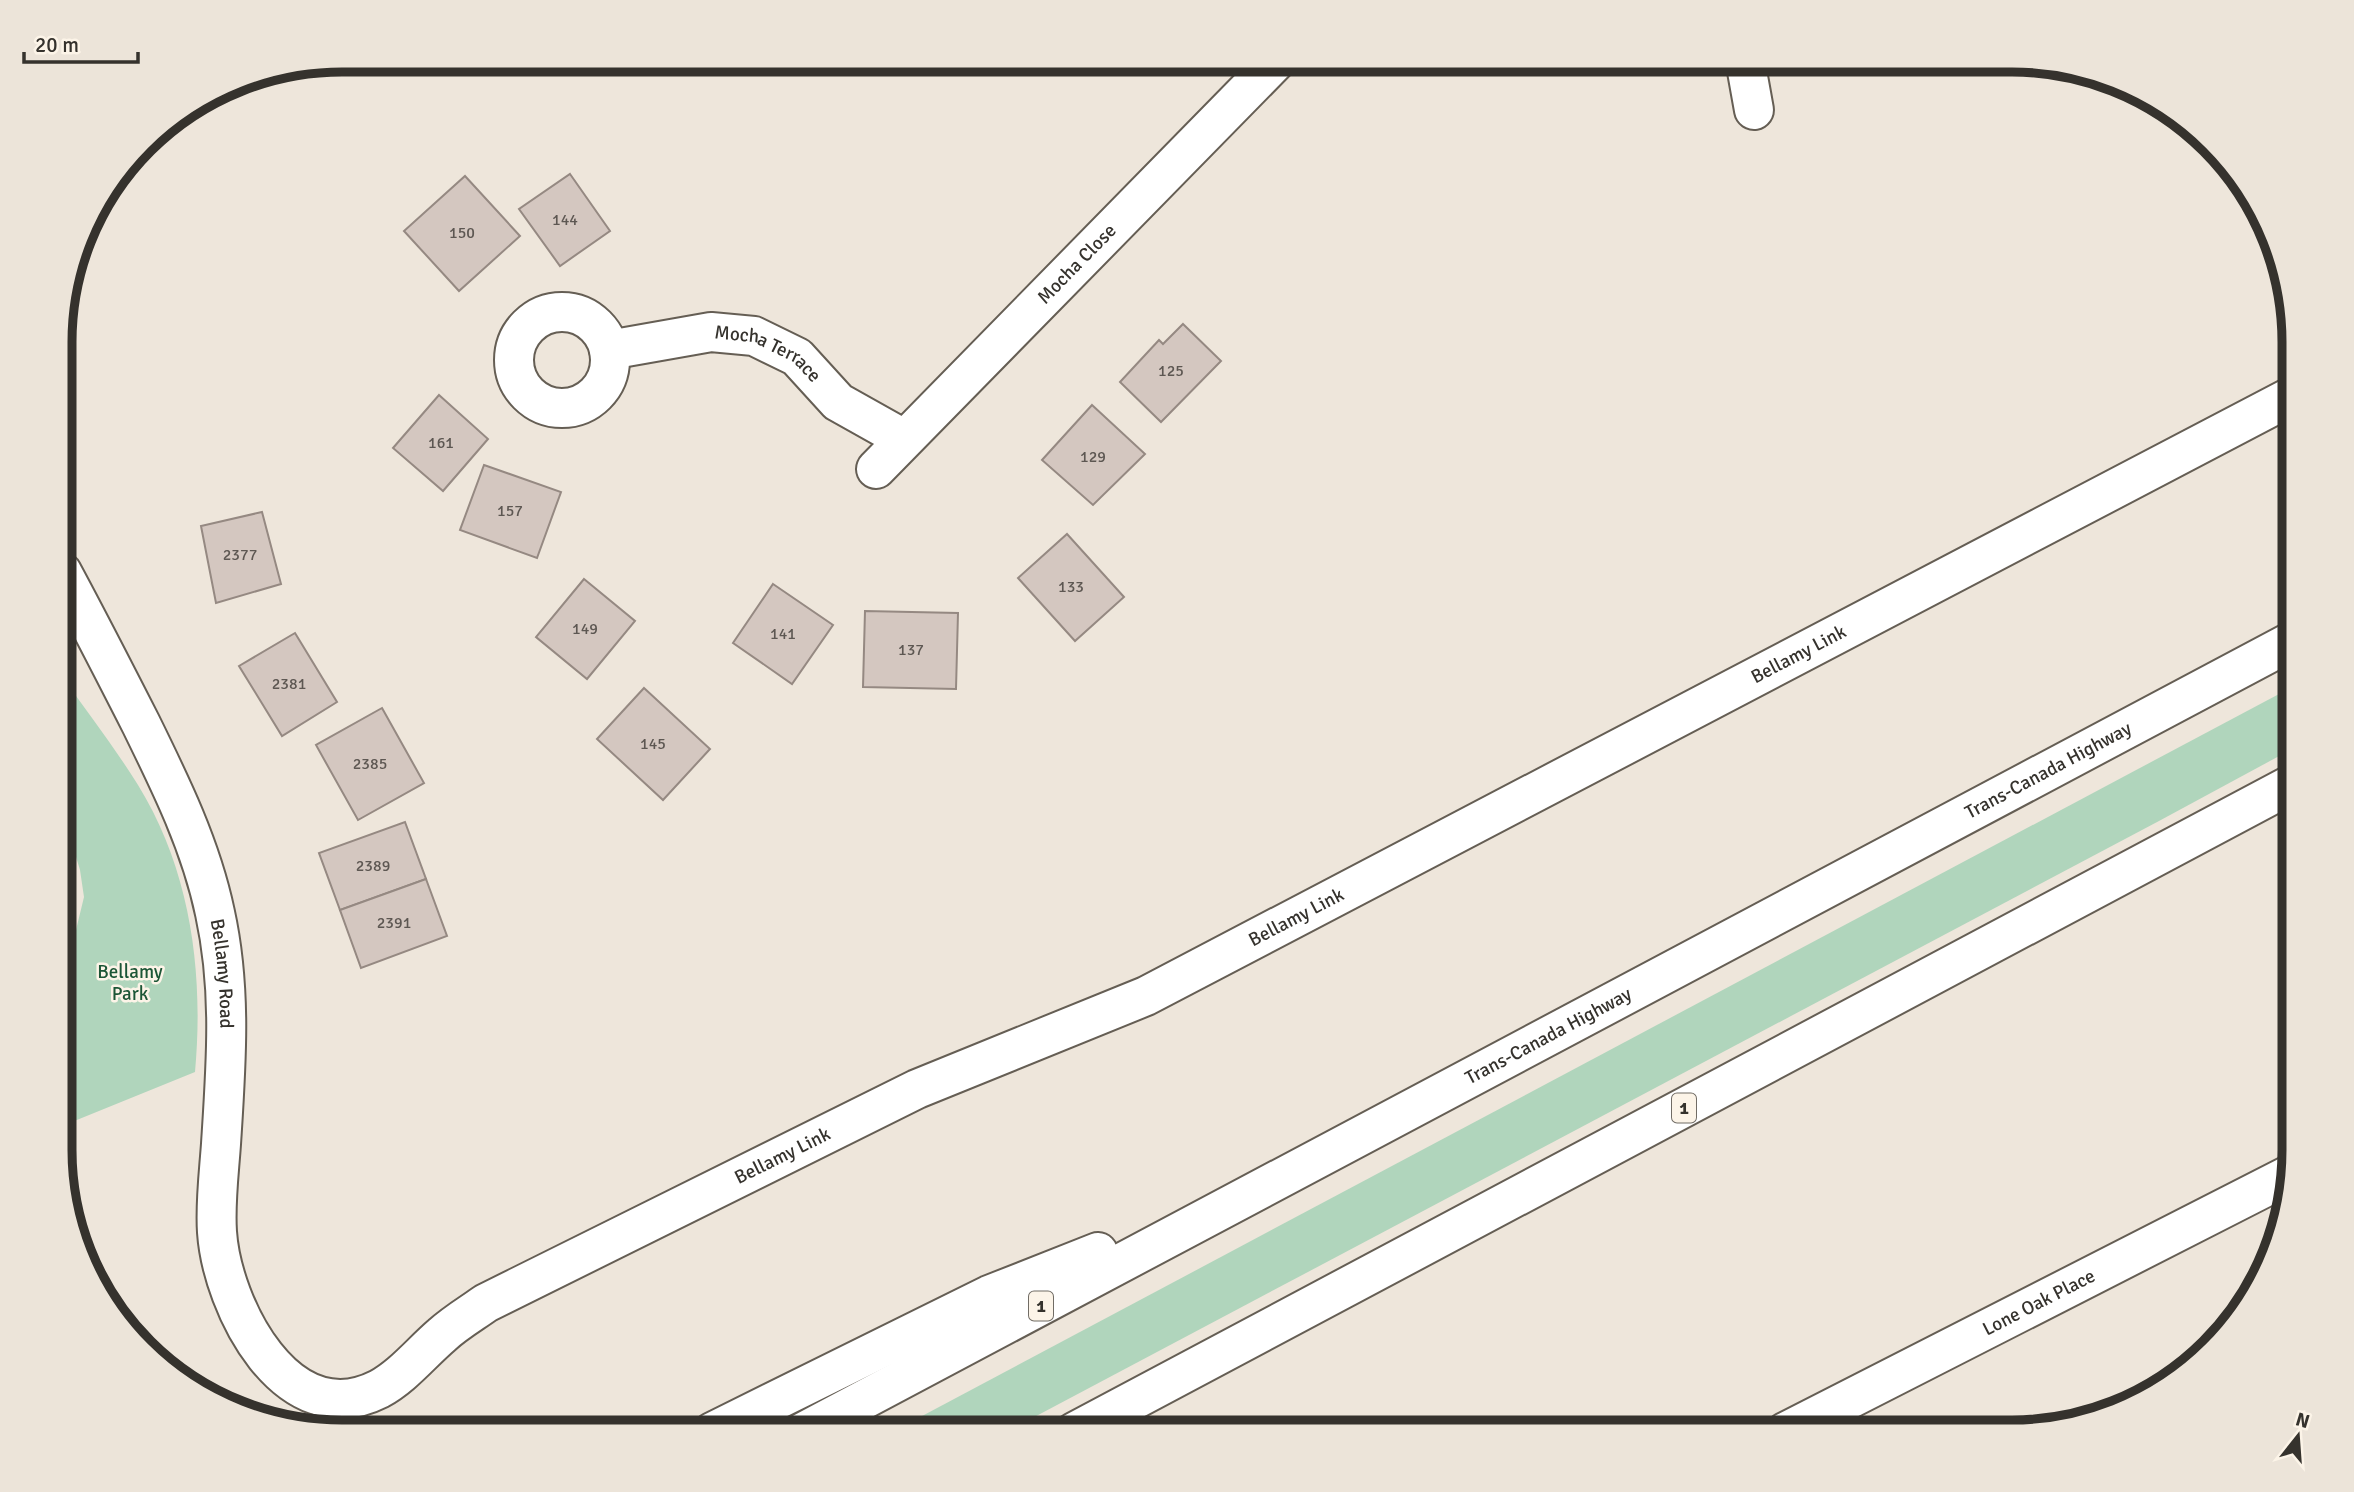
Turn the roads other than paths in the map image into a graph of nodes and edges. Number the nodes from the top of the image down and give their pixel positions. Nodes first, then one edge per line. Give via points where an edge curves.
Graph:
1 (1265, 72) edge
2 (1747, 72) edge
3 (1754, 110) dead end
4 (609, 350) dead end
5 (2282, 401) edge
6 (904, 439) junction
7 (876, 469) dead end
8 (72, 592) edge
9 (2282, 646) edge
10 (2282, 789) edge
11 (2281, 1179) edge
12 (1279, 1180) junction
13 (295, 1386) joint
14 (736, 1420) edge
15 (826, 1420) edge
16 (1097, 1420) edge
17 (1809, 1420) edge

1 - 6 main road, Mocha Close
2 - 3 main road
4 - 6 main road, Mocha Terrace via 710,332 754,336 797,357 838,402
5 - 13 main road, Bellamy Link via 1146,996 917,1089 486,1303 379,1389 349,1399 321,1396
6 - 7 main road, Mocha Close
8 - 13 main road, Bellamy Road via 178,800 209,890 222,954 228,1021 217,1233 242,1322 265,1356
9 - 12 main road, Trans-Canada Highway / 1
10 - 16 main road, 1
11 - 17 main road, Lone Oak Place
12 - 14 main road via 989,1295
12 - 15 main road, Trans-Canada Highway / 1

